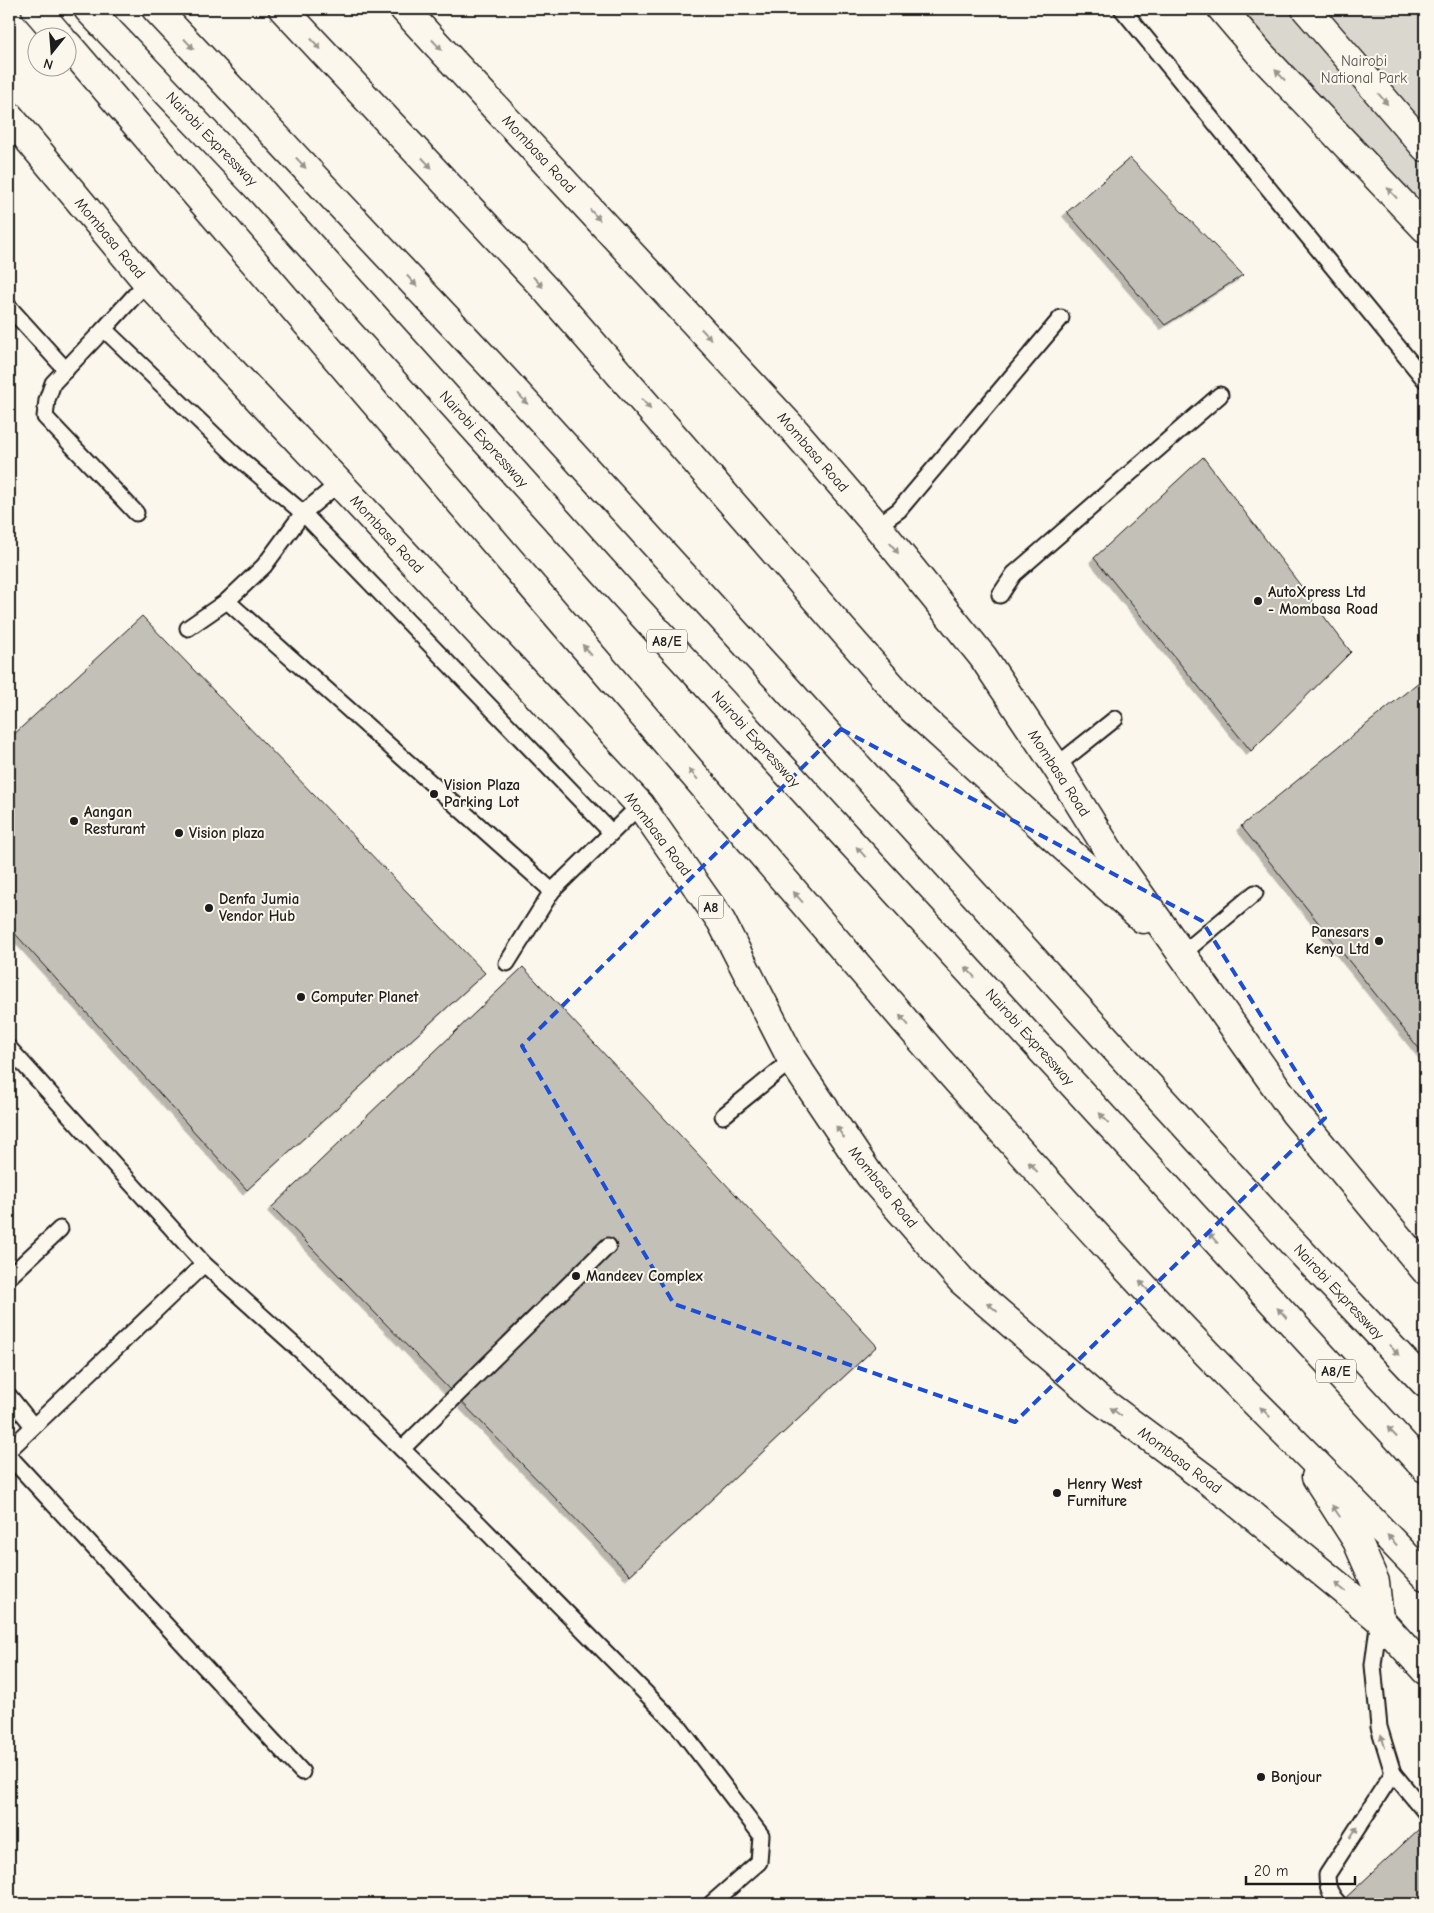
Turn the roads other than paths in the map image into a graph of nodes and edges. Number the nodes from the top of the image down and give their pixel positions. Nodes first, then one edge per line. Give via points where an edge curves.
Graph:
1 (36, 9) edge
2 (88, 9) edge
3 (156, 9) edge
4 (283, 9) edge
5 (404, 9) edge
6 (1122, 9) edge
7 (1222, 9) edge
8 (1306, 9) edge
9 (52, 28) edge
10 (78, 58) edge
11 (9, 116) edge
12 (1425, 147) edge
13 (1425, 228) edge
14 (147, 282) junction
15 (9, 307) edge
16 (1061, 318) dead end
17 (104, 329) junction
18 (66, 370) junction
19 (1425, 380) edge
20 (1220, 395) dead end
21 (339, 482) junction
22 (136, 513) dead end
23 (303, 513) junction
24 (877, 526) junction
25 (1000, 595) dead end
26 (227, 601) junction
27 (188, 628) dead end
28 (1115, 719) dead end
29 (1056, 766) junction
30 (640, 805) junction
31 (611, 832) junction
32 (552, 891) junction
33 (1255, 893) dead end
34 (1182, 954) junction
35 (507, 963) dead end
36 (9, 1048) edge
37 (792, 1060) junction
38 (723, 1116) dead end
39 (60, 1229) dead end
40 (608, 1246) dead end
41 (204, 1264) junction
42 (1424, 1268) edge
43 (9, 1276) edge
44 (1425, 1383) edge
45 (9, 1396) edge
46 (33, 1426) junction
47 (1295, 1442) junction
48 (402, 1449) junction
49 (9, 1450) edge
50 (9, 1456) edge
51 (1425, 1468) edge
52 (1425, 1576) edge
53 (1379, 1619) junction
54 (1425, 1670) edge
55 (302, 1772) dead end
56 (1393, 1773) junction
57 (1425, 1812) edge
58 (711, 1904) edge
59 (1339, 1904) edge

1 - 9 main road
51 -> 2 main road, Nairobi Expressway / A8/E via 626,597 261,191
3 -> 44 main road, Nairobi Expressway via 503,378 1288,1238
4 -> 34 main road via 548,292 909,706
5 -> 24 main road, Mombasa Road via 794,430
6 - 19 lane
13 -> 7 main road via 1262,56
8 -> 12 main road
47 -> 10 main road via 1054,1190 936,1057
11 - 14 main road, Mombasa Road / A8
14 - 17 lane
14 - 21 main road, Mombasa Road / A8
15 - 18 lane
16 - 24 lane via 898,510
17 - 18 lane
17 - 23 lane via 234,454
18 - 22 lane via 53,383 45,417
20 - 25 lane via 1014,574
21 - 23 lane
21 - 30 main road, Mombasa Road / A8
23 - 26 lane via 264,566
23 - 31 lane
24 -> 29 main road, Mombasa Road via 983,657
26 - 27 lane
26 - 32 lane
28 - 29 lane
29 - 34 main road, Mombasa Road via 1111,854
30 - 31 lane
30 - 37 main road, Mombasa Road / A8 via 721,921
31 - 32 lane
32 - 35 lane
33 - 34 lane
34 - 42 main road, Mombasa Road via 1294,1112
36 - 41 lane
37 - 38 lane
53 -> 37 main road, Mombasa Road / A8 via 1230,1497 1096,1396 962,1281 870,1176
39 - 43 lane
40 - 48 lane
41 - 46 lane
41 - 48 lane via 303,1353
45 - 46 lane
46 - 49 lane
52 -> 47 main road
53 -> 47 main road via 1375,1582 1357,1541
48 - 58 lane via 680,1727 761,1835 759,1862
50 - 55 lane
53 - 54 main road, Mombasa Road / A8
56 -> 53 lane via 1379,1727 1374,1683
56 - 57 lane
59 -> 56 lane via 1328,1888 1327,1874

